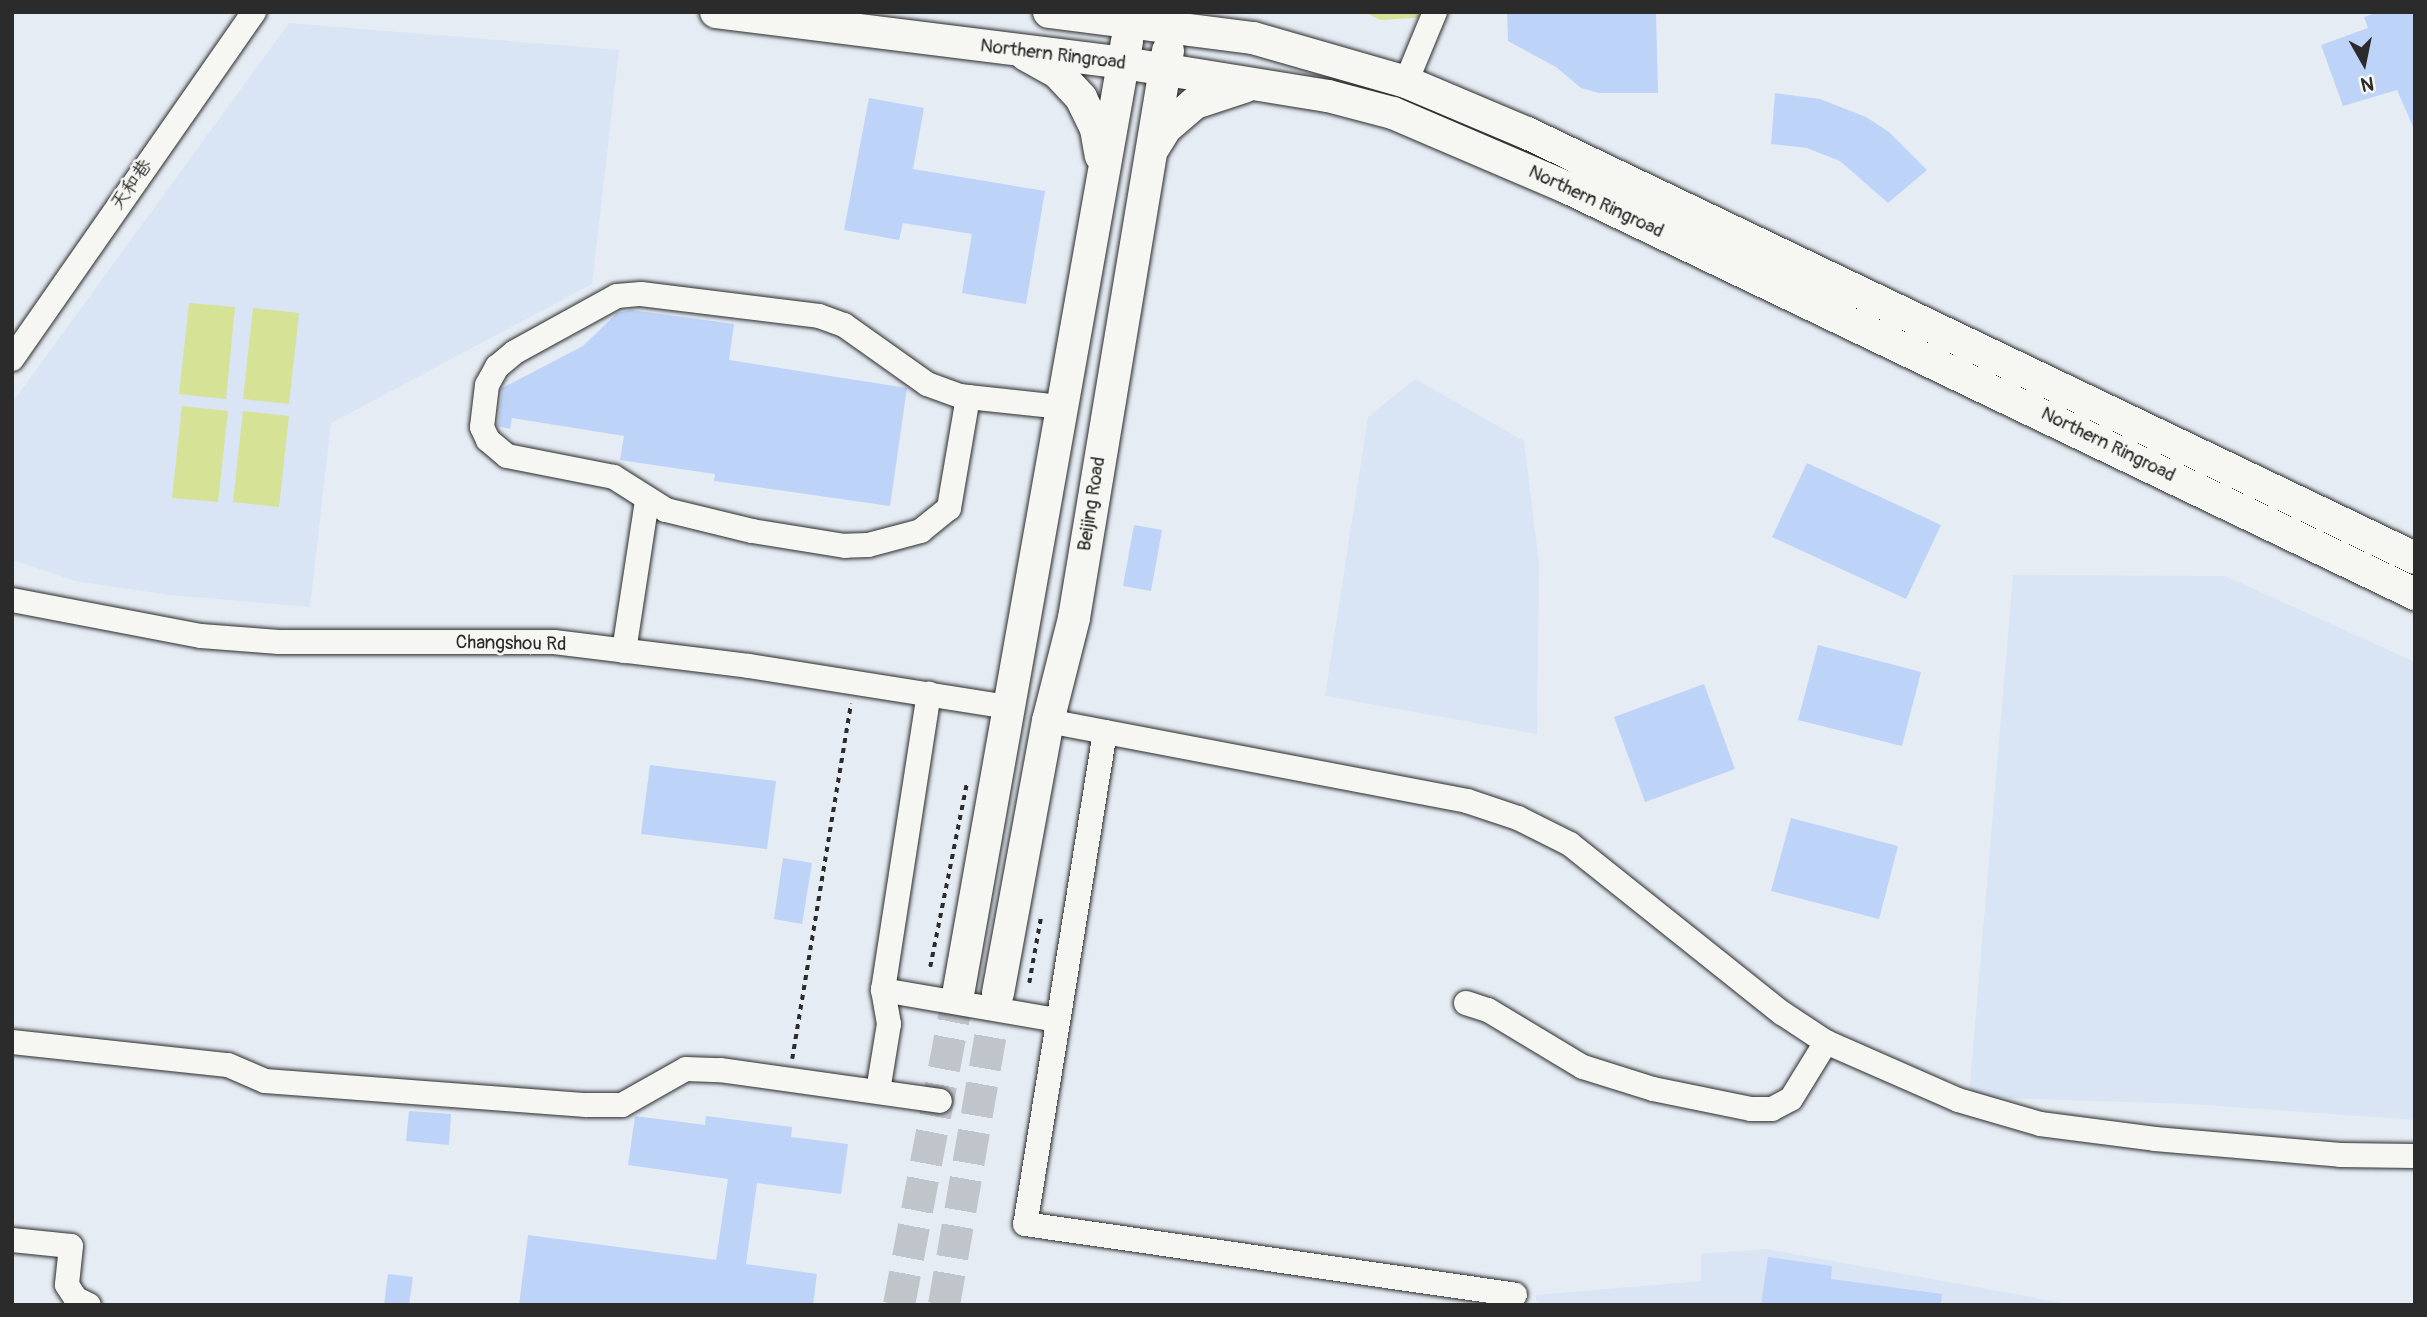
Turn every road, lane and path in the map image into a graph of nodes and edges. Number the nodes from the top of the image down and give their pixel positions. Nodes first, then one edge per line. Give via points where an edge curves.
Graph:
1 (254, 12) edge
2 (716, 12) edge
3 (1049, 12) edge
4 (1226, 12) edge
5 (1435, 12) edge
6 (1129, 18) edge
7 (1172, 20) edge
8 (1294, 48) junction
9 (1011, 49) junction
10 (1124, 63) junction
11 (1166, 70) junction
12 (1406, 82) junction
13 (1259, 84) junction
14 (1147, 161) junction
15 (1103, 168) junction
16 (12, 359) edge
17 (968, 397) junction
18 (1062, 407) junction
19 (647, 500) junction
20 (2415, 558) edge
21 (2415, 594) edge
22 (12, 600) edge
23 (624, 651) junction
24 (854, 682) junction
25 (929, 694) junction
26 (1009, 707) junction
27 (1048, 721) junction
28 (1105, 732) junction
29 (959, 989) tunnel mouth
30 (883, 990) junction
31 (998, 993) tunnel mouth
32 (1466, 1003) dead end
33 (1056, 1020) junction
34 (12, 1042) edge
35 (1826, 1042) junction
36 (789, 1079) junction
37 (878, 1091) junction
38 (940, 1101) dead end
39 (2415, 1156) edge
40 (12, 1240) edge
41 (1515, 1295) dead end
42 (89, 1305) edge

1 - 16 street, 天和巷
2 - 9 main road, Northern Ringroad
3 - 6 main road, Northern Ringroad
4 - 8 main road via 1248,28
5 - 12 street
6 - 7 main road, Northern Ringroad
6 - 10 main road
7 - 8 main road, Northern Ringroad
7 - 11 main road, Beijing Road
8 - 12 main road, Northern Ringroad
9 - 10 main road, Northern Ringroad
9 - 15 main road via 1044,63 1082,99 1096,129
10 - 11 main road, Northern Ringroad
10 - 15 main road
11 - 13 main road, Northern Ringroad
11 - 14 main road, Beijing Road
12 - 20 main road, Northern Ringroad via 1527,133
13 - 14 main road via 1226,90 1195,103 1166,128
13 - 21 main road, Northern Ringroad via 1393,113 1566,187
14 - 27 main road, Beijing Road via 1074,618
15 - 18 main road
17 - 18 street
17 - 19 street via 948,508 921,531 845,546 752,531 666,510
17 - 19 street via 927,384 844,326 819,316 641,294 617,296 515,352 498,367 488,385 482,427 488,440 507,456 614,477
18 - 26 main road
19 - 23 street
22 - 23 street, Changshou Rd via 201,636 279,642 554,642
23 - 24 street, Changshou Rd
24 - 25 street, Changshou Rd
24 - 36 path
25 - 26 street, Changshou Rd
25 - 30 street
26 - 29 main road
27 - 28 street
27 - 31 main road, Beijing Road
28 - 33 street
28 - 35 street via 1467,801 1518,818 1570,844 1782,1013
30 - 33 street
30 - 37 street via 889,1024
32 - 35 street via 1488,1010 1583,1068 1751,1109 1772,1109 1791,1099
33 - 41 street via 1025,1224
34 - 36 street via 228,1065 265,1081 586,1105 622,1105 686,1069
35 - 39 street via 1958,1100 2040,1124 2340,1155
36 - 37 street
37 - 38 street
40 - 42 street via 71,1246 66,1284 76,1298

